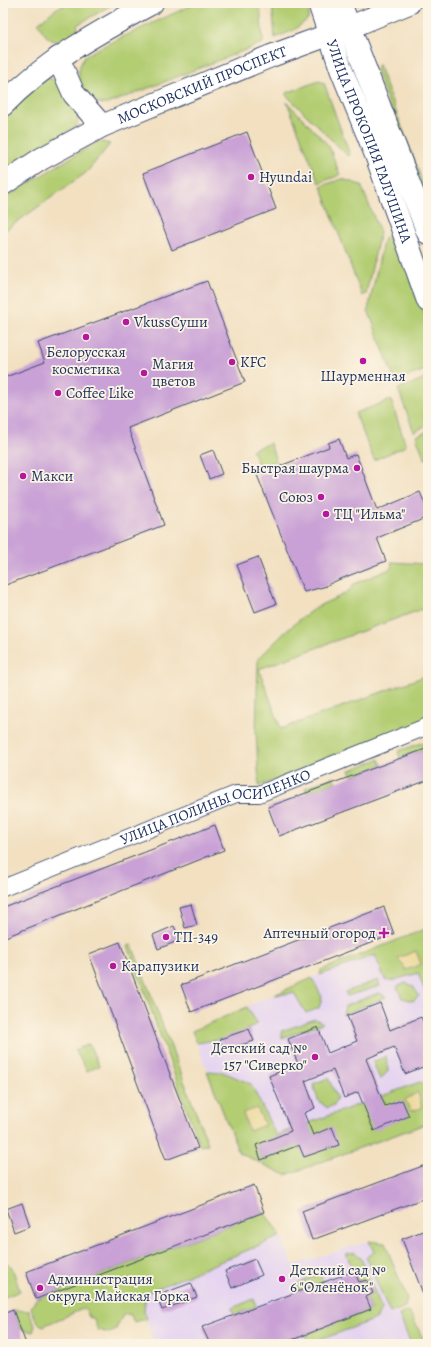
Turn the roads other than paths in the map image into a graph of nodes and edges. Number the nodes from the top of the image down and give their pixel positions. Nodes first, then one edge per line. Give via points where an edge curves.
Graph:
1 (152, 3) edge
2 (319, 3) edge
3 (340, 3) edge
4 (409, 3) edge
5 (350, 27) junction
6 (330, 34) junction
7 (58, 58) junction
8 (3, 105) edge
9 (102, 126) junction
10 (3, 184) edge
11 (428, 233) edge
12 (428, 301) edge
13 (428, 726) edge
14 (3, 888) edge

1 - 7 main road
2 - 6 main road, УЛИЦА ПРОКОПИЯ ГАЛУШИНА
3 - 5 main road, УЛИЦА ПРОКОПИЯ ГАЛУШИНА
4 - 5 main road, МОСКОВСКИЙ ПРОСПЕКТ
5 - 6 main road, МОСКОВСКИЙ ПРОСПЕКТ
5 - 11 main road, УЛИЦА ПРОКОПИЯ ГАЛУШИНА
6 - 9 main road, МОСКОВСКИЙ ПРОСПЕКТ
6 - 12 main road, УЛИЦА ПРОКОПИЯ ГАЛУШИНА
7 - 8 main road via 29,79
7 - 9 main road via 74,94
9 - 10 main road, МОСКОВСКИЙ ПРОСПЕКТ via 41,159
13 - 14 street, УЛИЦА ПОЛИНЫ ОСИПЕНКО via 259,794 236,794

